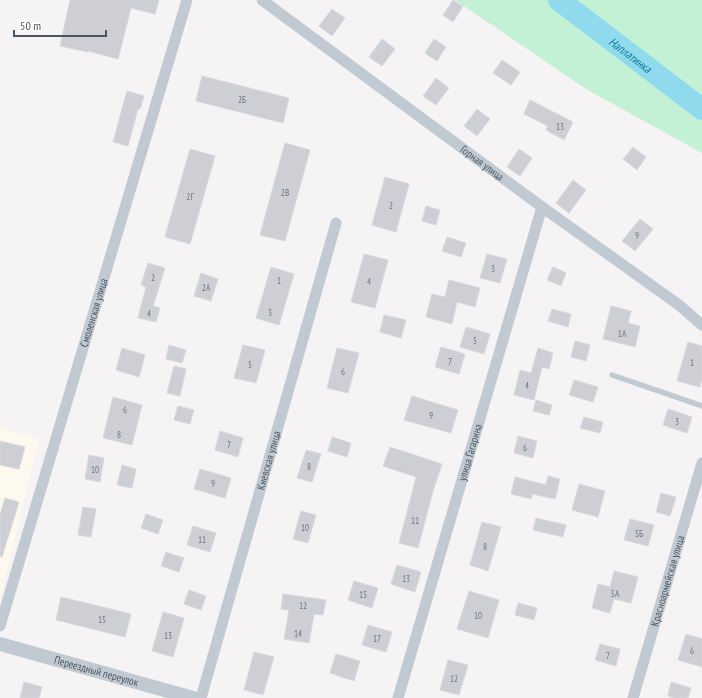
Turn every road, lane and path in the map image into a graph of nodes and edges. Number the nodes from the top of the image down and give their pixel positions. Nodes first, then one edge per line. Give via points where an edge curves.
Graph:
1 (187, 0) edge
2 (262, 0) edge
3 (542, 207) junction
4 (336, 223) dead end
5 (702, 326) edge
6 (612, 376) dead end
7 (702, 406) edge
8 (702, 463) edge
9 (0, 626) edge
10 (0, 644) edge
11 (193, 698) edge
12 (201, 698) edge
13 (398, 698) edge
14 (633, 698) edge

1 - 9 street, Смоленская улица
2 - 3 street, Горная улица
3 - 5 street, Горная улица via 679,305
3 - 13 street, улица Гагарина
4 - 12 street, Киевская улица
6 - 7 lane
8 - 14 street, Красноармейская улица
10 - 11 street, Переездный переулок

